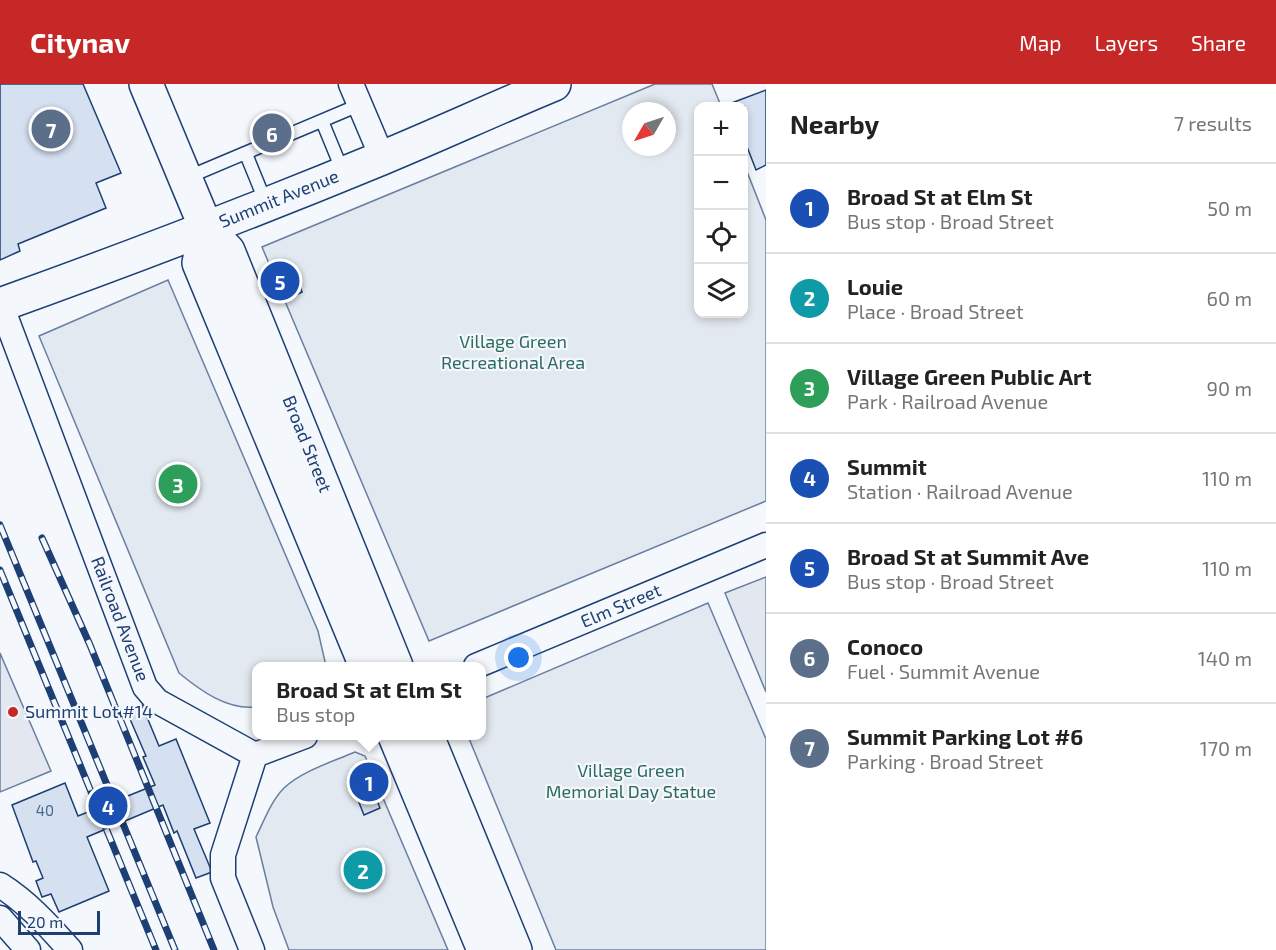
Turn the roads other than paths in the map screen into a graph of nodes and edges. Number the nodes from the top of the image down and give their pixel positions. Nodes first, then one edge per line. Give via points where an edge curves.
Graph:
1 (146, 84) edge
2 (554, 84) edge
3 (355, 95) edge
4 (322, 121) junction
5 (246, 154) junction
6 (382, 157) junction
7 (344, 173) junction
8 (185, 179) junction
9 (267, 204) junction
10 (206, 228) junction
11 (1, 305) edge
12 (766, 545) edge
13 (364, 662) edge
14 (394, 662) edge
15 (486, 662) edge
16 (292, 740) edge
17 (397, 740) edge
18 (429, 740) edge
19 (255, 755) junction
20 (0, 885) edge
21 (0, 918) edge
22 (28, 950) edge
23 (70, 950) edge
24 (252, 950) edge
25 (484, 950) edge
26 (515, 950) edge

1 - 8 main road, Broad Street
2 - 6 main road, Summit Avenue
3 - 4 lane
3 - 6 street
4 - 5 lane
4 - 7 lane
5 - 8 lane
5 - 9 lane
6 - 7 main road, Summit Avenue
7 - 9 main road, Summit Avenue
8 - 10 main road, Broad Street
9 - 10 main road, Summit Avenue
10 - 11 main road, Summit Avenue
10 - 13 main road, Broad Street via 199,263
10 - 14 main road, Broad Street via 228,251
11 - 19 street, Railroad Avenue via 145,687 157,701
12 - 15 street, Elm Street
16 - 19 street
17 - 25 main road
18 - 26 main road
19 - 24 street via 221,865
20 - 23 street via 15,894
21 - 22 street

